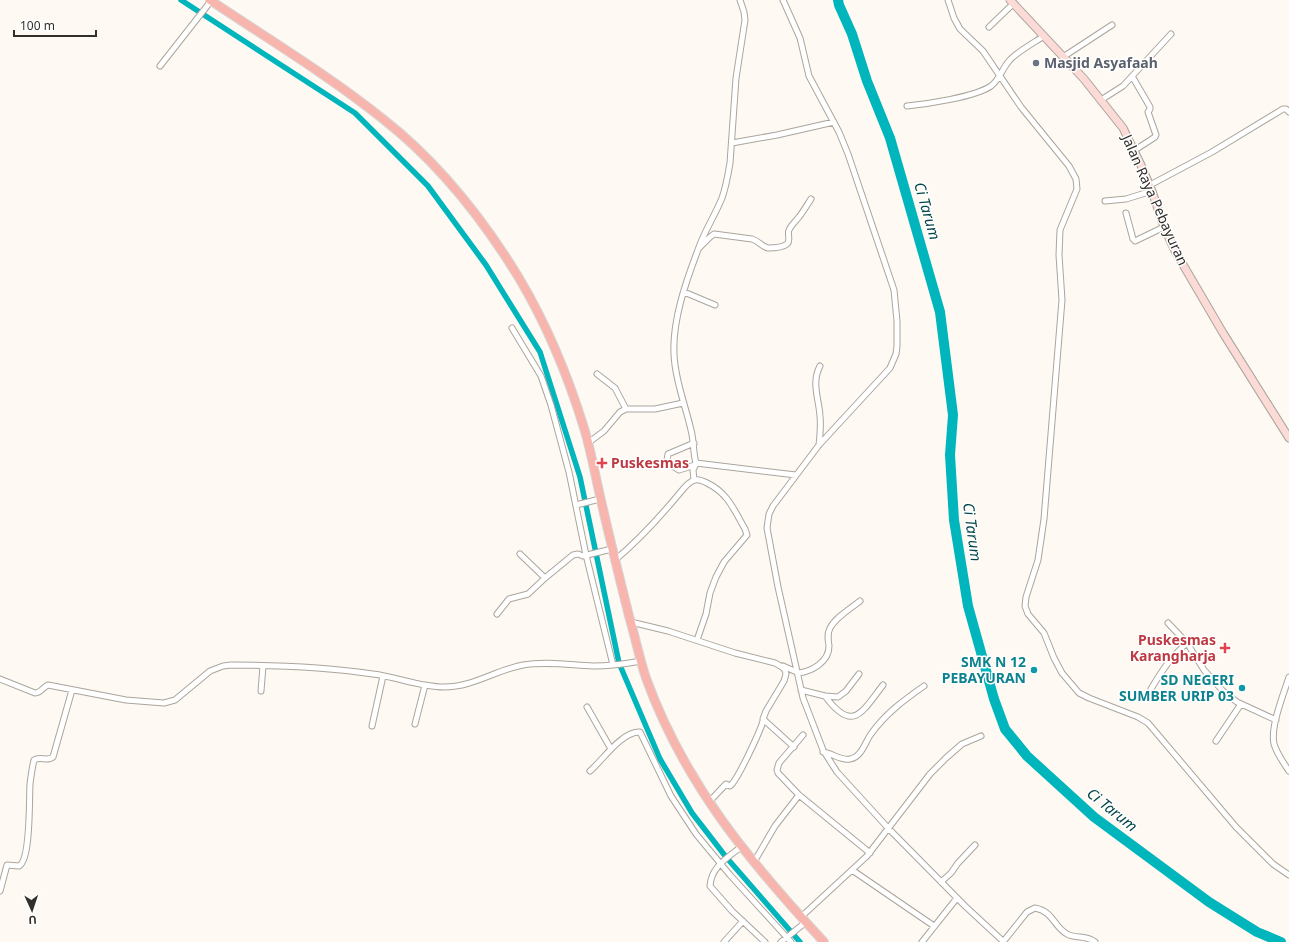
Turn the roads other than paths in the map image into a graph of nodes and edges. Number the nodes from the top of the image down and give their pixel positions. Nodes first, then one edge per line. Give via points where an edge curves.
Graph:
1 (740, 0) edge
2 (783, 0) edge
3 (948, 0) edge
4 (1013, 1) edge
5 (209, 3) edge
6 (1112, 25) dead end
7 (989, 27) dead end
8 (1171, 34) dead end
9 (1044, 36) junction
10 (1063, 57) junction
11 (160, 66) dead end
12 (999, 74) junction
13 (1132, 76) junction
14 (1101, 100) junction
15 (907, 106) dead end
16 (1289, 112) edge
17 (834, 122) junction
18 (732, 143) junction
19 (1135, 150) junction
20 (1151, 188) junction
21 (812, 199) dead end
22 (1105, 201) dead end
23 (1126, 213) dead end
24 (709, 224) junction
25 (1164, 227) junction
26 (717, 234) junction
27 (699, 249) junction
28 (684, 292) junction
29 (715, 305) dead end
30 (512, 328) dead end
31 (820, 366) dead end
32 (597, 374) dead end
33 (683, 403) junction
34 (626, 409) junction
35 (1289, 438) edge
36 (588, 443) junction
37 (694, 443) junction
38 (819, 445) junction
39 (695, 464) junction
40 (796, 475) junction
41 (694, 480) junction
42 (598, 499) junction
43 (578, 505) junction
44 (610, 549) junction
45 (520, 554) dead end
46 (588, 554) junction
47 (615, 560) junction
48 (545, 578) junction
49 (860, 601) dead end
50 (497, 614) dead end
51 (631, 622) junction
52 (1168, 623) dead end
53 (697, 640) junction
54 (1188, 643) junction
55 (637, 662) junction
56 (615, 665) junction
57 (780, 665) junction
58 (263, 666) junction
59 (797, 673) junction
60 (859, 674) dead end
61 (383, 676) junction
62 (1289, 677) edge
63 (0, 678) edge
64 (425, 685) junction
65 (883, 685) dead end
66 (924, 686) dead end
67 (1151, 689) dead end
68 (72, 690) junction
69 (801, 690) junction
70 (261, 691) dead end
71 (825, 696) junction
72 (1242, 704) junction
73 (587, 707) dead end
74 (1276, 720) junction
75 (763, 721) junction
76 (415, 724) dead end
77 (372, 726) dead end
78 (804, 735) dead end
79 (981, 736) dead end
80 (1216, 740) dead end
81 (794, 747) junction
82 (611, 749) junction
83 (824, 752) junction
84 (590, 771) dead end
85 (1289, 771) edge
86 (799, 795) junction
87 (709, 802) junction
88 (889, 829) junction
89 (975, 845) dead end
90 (740, 847) junction
91 (870, 853) junction
92 (722, 861) junction
93 (754, 862) junction
94 (852, 870) junction
95 (1289, 875) edge
96 (941, 882) junction
97 (0, 891) edge
98 (957, 898) junction
99 (743, 921) junction
100 (803, 921) junction
101 (934, 926) junction
102 (789, 938) edge
103 (724, 942) edge
104 (765, 942) edge
105 (781, 942) edge
106 (824, 942) edge
107 (922, 942) edge
108 (1004, 942) edge
109 (1095, 942) edge

1 - 18 street via 744,20
2 - 17 street via 800,38 809,76
3 - 12 street via 960,29 978,46
4 - 7 street
4 - 9 main road, Jalan Raya Pebayuran
5 - 11 street
5 - 36 main road via 336,84 384,119 420,151 448,181 504,255 530,297 565,373
6 - 10 street
8 - 13 street
9 - 10 main road, Jalan Raya Pebayuran
9 - 12 street via 1009,60
10 - 14 main road, Jalan Raya Pebayuran
12 - 15 street via 989,87 980,91 938,102
12 - 95 street via 1021,107 1069,166 1077,188 1060,230 1062,300 1044,519 1038,560 1025,608 1044,633 1058,666 1074,688 1089,698 1148,723 1236,827 1273,864
13 - 14 street via 1124,86
13 - 19 street via 1150,107 1148,112 1156,135
14 - 19 main road, Jalan Raya Pebayuran via 1123,128
16 - 20 street via 1283,109
17 - 18 street
17 - 38 street via 844,142 894,290 896,346 890,368
18 - 24 street via 725,188
19 - 20 main road, Jalan Raya Pebayuran
20 - 22 street via 1126,199
20 - 25 main road, Jalan Raya Pebayuran
21 - 26 street via 789,228 788,243 781,247 767,248 752,238
23 - 25 street via 1135,240
24 - 26 street
24 - 27 street
25 - 35 main road, Jalan Raya Pebayuran via 1175,251 1223,333
26 - 27 street via 710,237
27 - 28 street
28 - 29 street
28 - 33 street via 677,318 674,348 674,364
30 - 43 street via 546,388
31 - 38 street via 815,379 820,416
32 - 34 street via 615,388
33 - 34 street via 655,409
33 - 37 street
34 - 36 street
36 - 42 main road
37 - 39 street
37 - 39 street via 668,454 667,460 679,470
38 - 40 street
39 - 40 street
39 - 41 street
40 - 59 street via 773,506 767,528
41 - 47 street via 642,536
41 - 53 street via 706,482 724,493 747,534 724,562 716,577
42 - 43 street
42 - 44 main road
43 - 46 street
44 - 46 street
44 - 47 main road
45 - 48 street
46 - 48 street via 573,555
46 - 56 street
47 - 51 main road
48 - 50 street via 528,594 509,600
49 - 59 street via 830,628 828,652 823,661 816,667
51 - 53 street
51 - 55 main road
52 - 54 street
53 - 57 street via 735,654
54 - 67 street via 1172,657
54 - 72 street via 1204,670 1223,692
55 - 56 street
55 - 87 main road via 647,679 669,732
56 - 64 street via 532,664 517,666 460,685
57 - 59 street
57 - 75 street via 786,674 784,682 766,711
58 - 61 street via 322,668
58 - 68 street via 231,665 215,668 175,700 164,703 126,700
58 - 70 street
59 - 69 street
60 - 71 street via 842,696
61 - 64 street
61 - 77 street
62 - 74 street
63 - 68 street via 35,693 48,685
64 - 76 street
65 - 71 street via 864,708 856,716 851,717 834,708
66 - 83 street via 887,714 870,735 860,754 851,759 844,759
68 - 97 street via 53,757 48,760 34,760 24,862 19,866 7,866
69 - 71 street
69 - 83 street
72 - 74 street
72 - 80 street
73 - 82 street
74 - 85 street via 1273,730 1274,742
75 - 81 street
75 - 87 street via 732,784 730,786 726,783
78 - 81 street
79 - 88 street via 962,744 930,774
81 - 86 street via 779,763 777,770
82 - 84 street
82 - 92 street via 631,734 641,733 671,796 696,834
83 - 88 street via 837,772
86 - 91 street
86 - 93 street via 775,826
87 - 90 main road
88 - 91 street
88 - 96 street
89 - 96 street
90 - 92 street
90 - 93 main road
91 - 94 street
92 - 99 street via 710,886
92 - 102 street
93 - 100 main road
94 - 100 street
94 - 101 street
96 - 98 street
98 - 101 street
98 - 108 street
99 - 103 street
99 - 104 street
100 - 102 street
100 - 106 main road
101 - 107 street
102 - 105 street
108 - 109 street via 1027,912 1035,908 1050,915 1068,934 1078,938 1090,938

